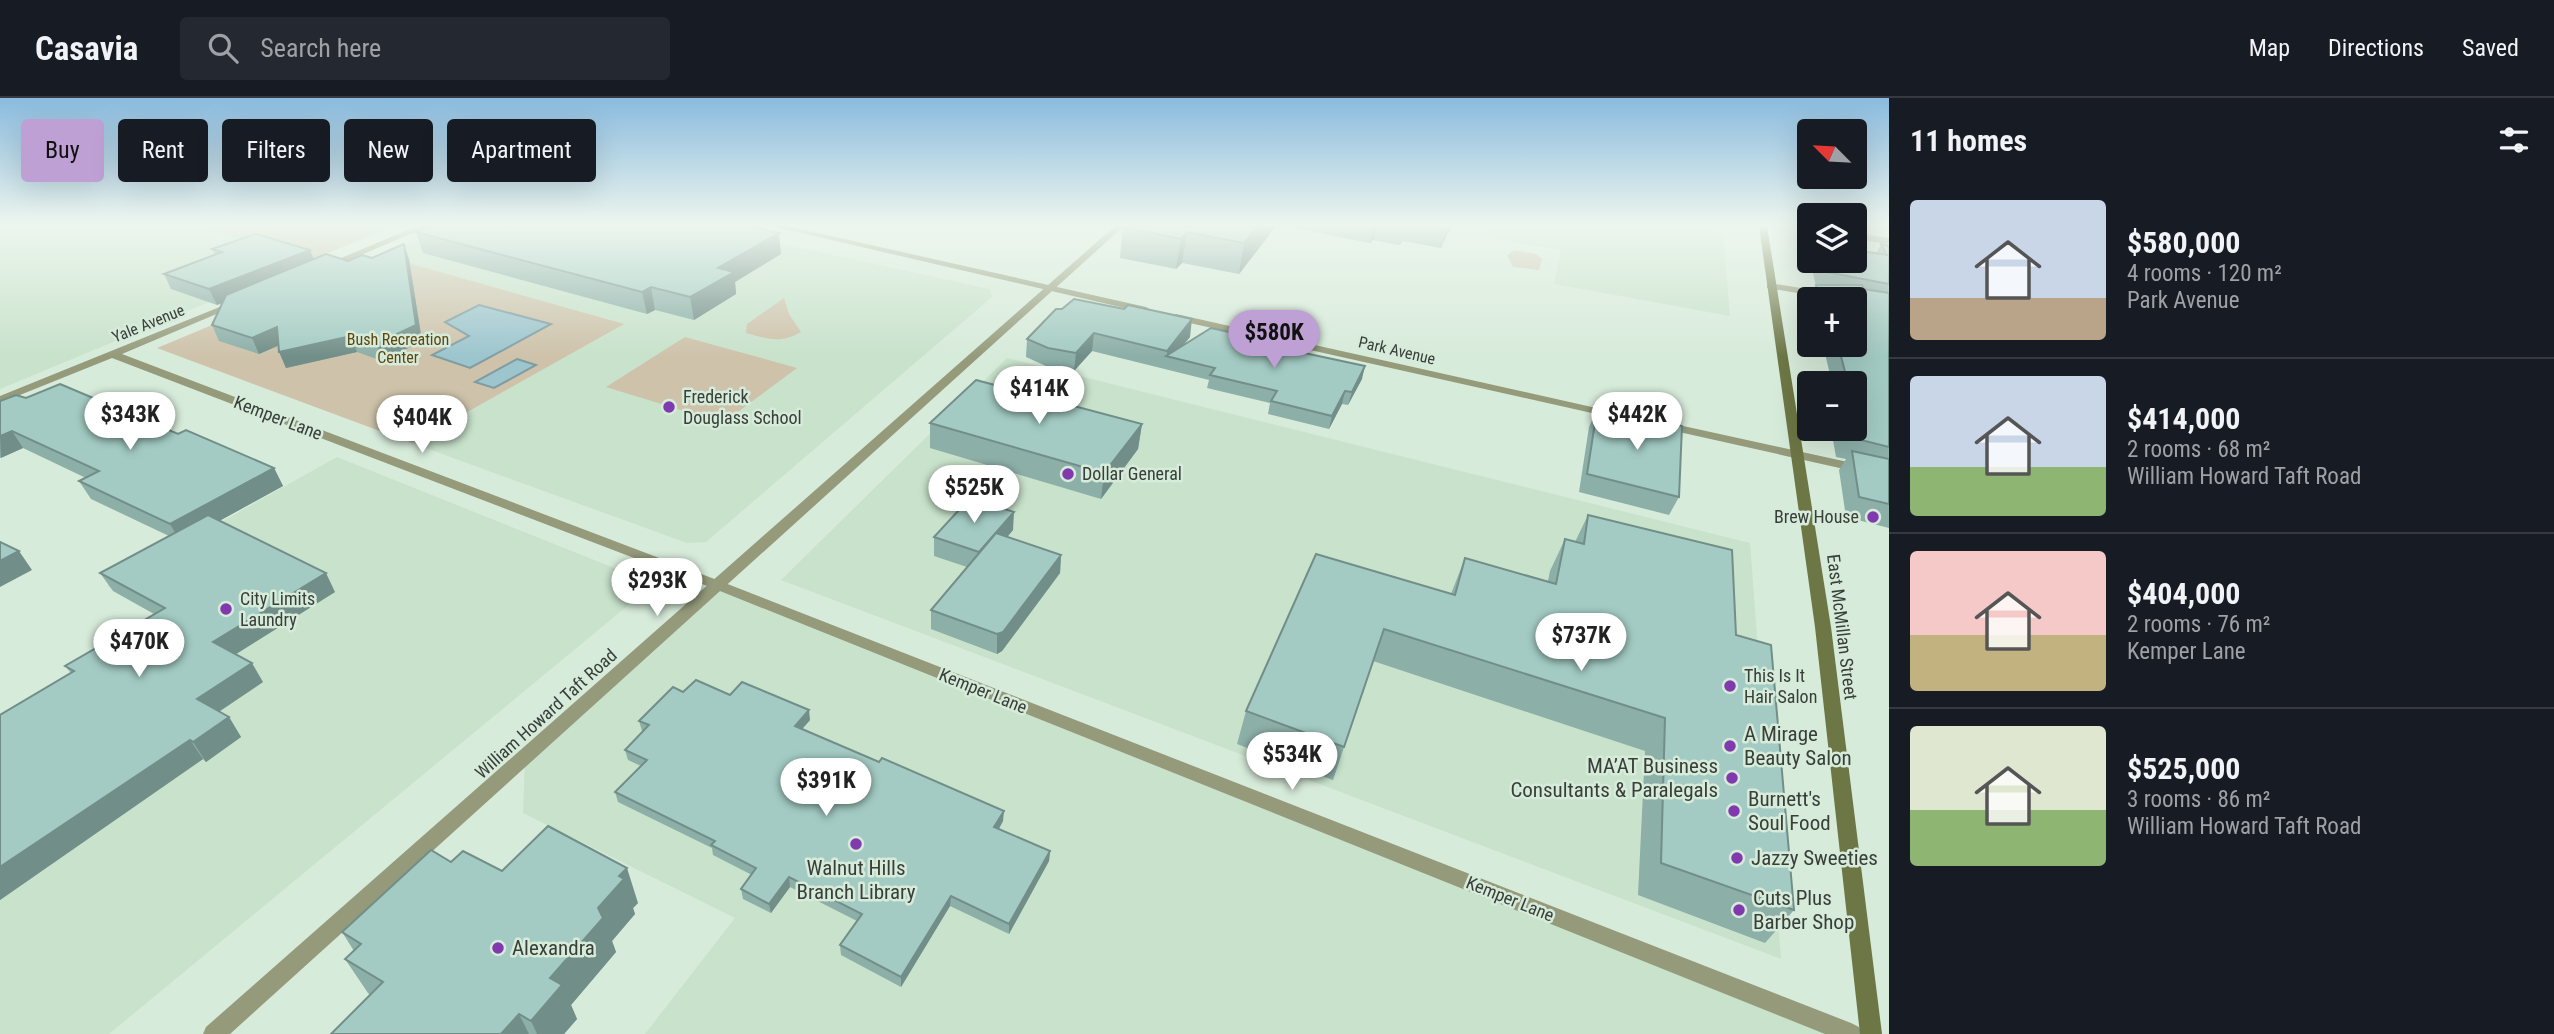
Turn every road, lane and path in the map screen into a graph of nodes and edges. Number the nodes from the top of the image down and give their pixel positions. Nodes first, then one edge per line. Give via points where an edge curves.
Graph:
1 (320, 270) edge
2 (964, 270) edge
3 (1070, 270) edge
4 (1768, 270) edge
5 (314, 272) edge
6 (1770, 286) junction
7 (1048, 289) junction
8 (1797, 290) edge
9 (250, 298) edge
10 (1155, 312) edge
11 (1168, 315) edge
12 (112, 354) junction
13 (0, 400) edge
14 (1627, 417) edge
15 (1654, 423) edge
16 (1797, 455) junction
17 (1889, 475) edge
18 (720, 586) junction
19 (214, 1034) edge
20 (1851, 1034) edge
21 (1871, 1034) edge

1 - 5 street
2 - 7 street
3 - 7 street, William Howard Taft Road
4 - 6 main road, East McMillan Street
6 - 8 street
6 - 16 main road, East McMillan Street
7 - 10 street
7 - 18 street, William Howard Taft Road
9 - 12 street, Yale Avenue
11 - 14 street, Park Avenue
12 - 13 street, Yale Avenue
12 - 18 street, Kemper Lane
15 - 16 street
16 - 17 street
16 - 21 main road, East McMillan Street via 1823,627
18 - 19 street, William Howard Taft Road
18 - 20 street, Kemper Lane

